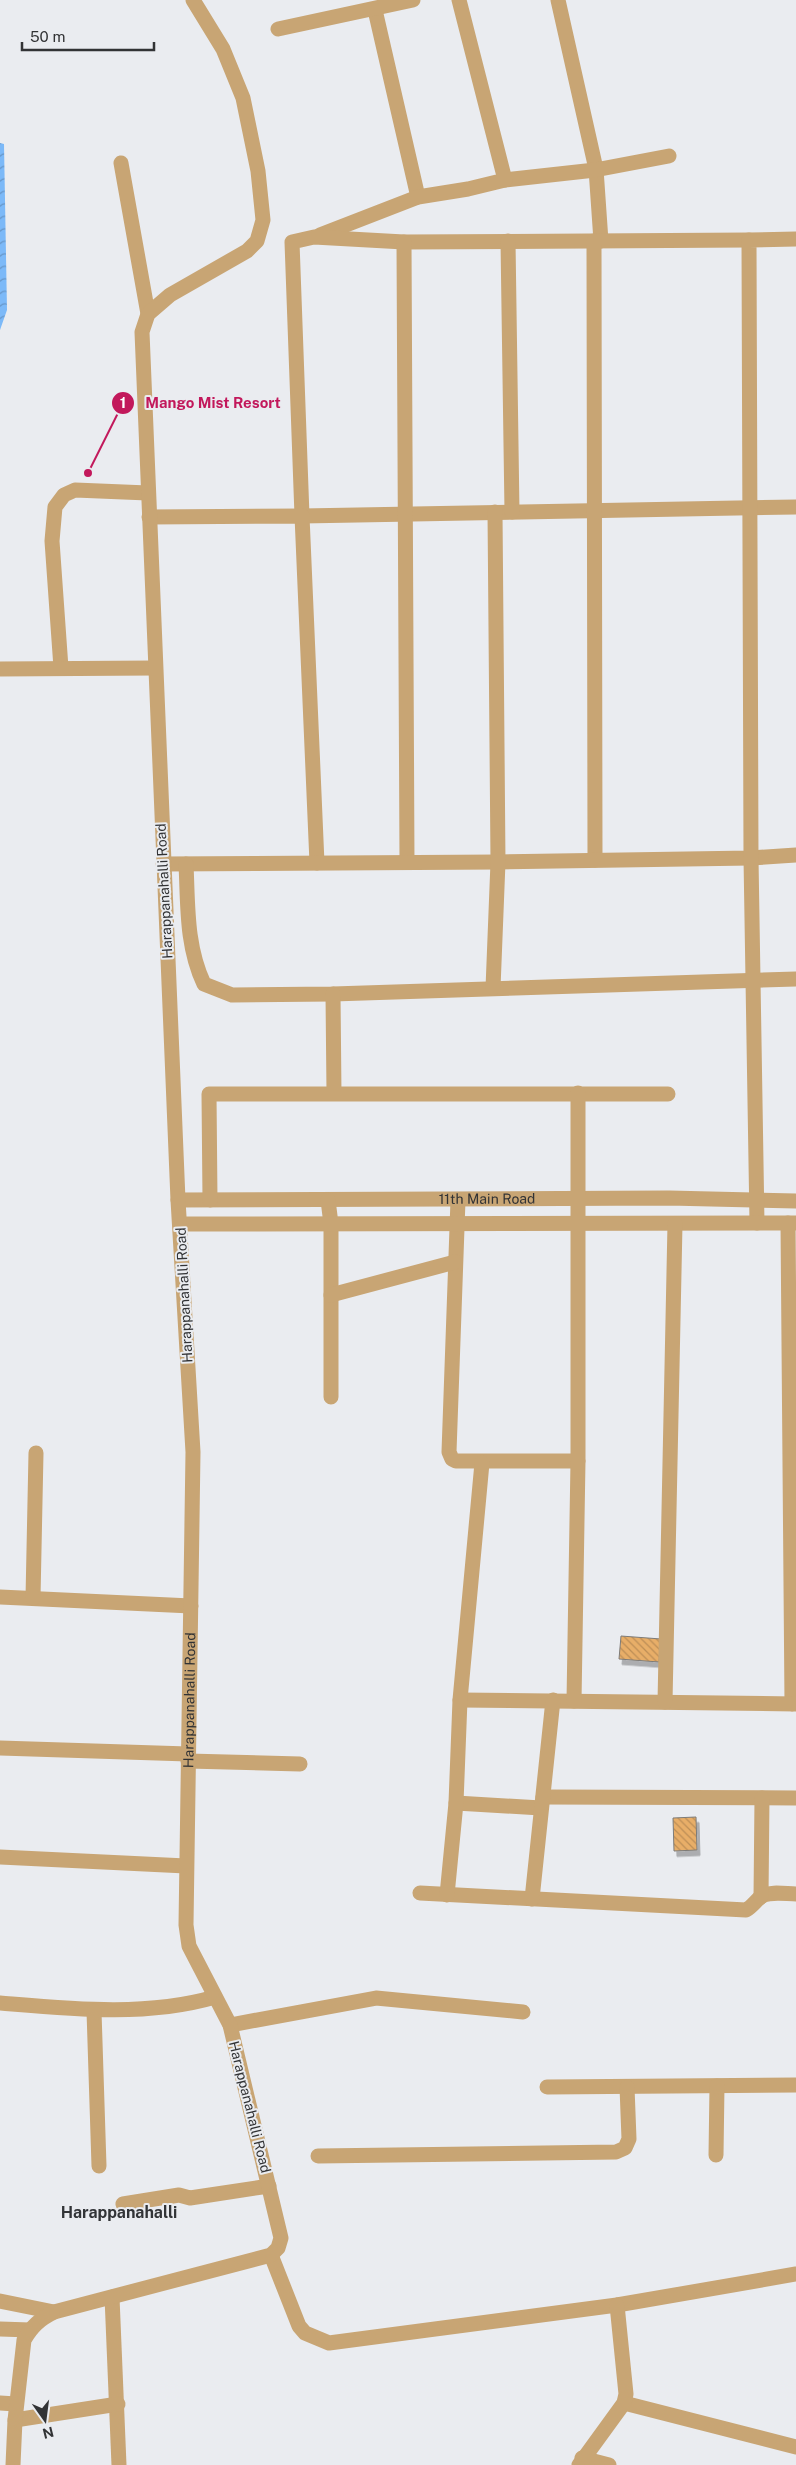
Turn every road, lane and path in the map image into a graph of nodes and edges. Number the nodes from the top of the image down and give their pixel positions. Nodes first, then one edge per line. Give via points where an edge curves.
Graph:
1 (193, 0) edge
2 (413, 0) edge
3 (459, 0) edge
4 (558, 0) edge
5 (375, 10) junction
6 (278, 29) dead end
7 (669, 156) dead end
8 (122, 163) dead end
9 (596, 170) junction
10 (505, 180) junction
11 (418, 197) junction
12 (314, 237) junction
13 (796, 239) edge
14 (749, 240) junction
15 (508, 241) junction
16 (598, 241) junction
17 (404, 242) junction
18 (148, 314) junction
19 (148, 493) junction
20 (750, 507) junction
21 (796, 507) edge
22 (593, 510) junction
23 (495, 512) junction
24 (512, 512) junction
25 (407, 514) junction
26 (302, 516) junction
27 (149, 517) junction
28 (61, 668) junction
29 (155, 668) junction
30 (0, 669) edge
31 (796, 855) edge
32 (750, 858) junction
33 (595, 860) junction
34 (408, 862) junction
35 (498, 862) junction
36 (317, 863) junction
37 (163, 864) junction
38 (186, 864) junction
39 (754, 979) junction
40 (796, 979) edge
41 (492, 988) junction
42 (333, 994) junction
43 (334, 1093) junction
44 (578, 1093) junction
45 (668, 1094) dead end
46 (178, 1200) junction
47 (210, 1200) junction
48 (328, 1200) junction
49 (458, 1200) junction
50 (578, 1200) junction
51 (758, 1200) junction
52 (796, 1201) edge
53 (757, 1223) junction
54 (792, 1223) edge
55 (180, 1224) junction
56 (331, 1224) junction
57 (456, 1224) junction
58 (675, 1224) junction
59 (579, 1225) junction
60 (455, 1262) junction
61 (331, 1295) junction
62 (331, 1397) dead end
63 (36, 1453) dead end
64 (578, 1461) junction
65 (482, 1463) junction
66 (0, 1597) edge
67 (33, 1598) junction
68 (191, 1606) junction
69 (460, 1700) junction
70 (552, 1700) junction
71 (574, 1701) junction
72 (665, 1702) junction
73 (794, 1704) edge
74 (0, 1748) edge
75 (188, 1757) junction
76 (300, 1764) dead end
77 (762, 1798) junction
78 (796, 1798) edge
79 (456, 1803) junction
80 (542, 1803) junction
81 (0, 1857) edge
82 (186, 1866) junction
83 (420, 1893) dead end
84 (796, 1894) edge
85 (447, 1895) junction
86 (761, 1897) junction
87 (532, 1900) junction
88 (215, 1996) junction
89 (0, 2003) edge
90 (94, 2011) junction
91 (523, 2012) dead end
92 (230, 2025) junction
93 (796, 2085) edge
94 (628, 2086) junction
95 (717, 2086) junction
96 (546, 2087) dead end
97 (716, 2155) dead end
98 (318, 2156) dead end
99 (99, 2166) dead end
100 (269, 2186) junction
101 (123, 2204) dead end
102 (271, 2255) junction
103 (796, 2274) edge
104 (112, 2297) junction
105 (0, 2301) edge
106 (616, 2305) junction
107 (54, 2312) junction
108 (0, 2330) edge
109 (30, 2330) junction
110 (0, 2403) edge
111 (624, 2403) junction
112 (16, 2404) junction
113 (118, 2404) junction
114 (15, 2420) junction
115 (796, 2447) edge
116 (581, 2462) edge
117 (13, 2465) edge
118 (119, 2465) edge
119 (609, 2465) edge

1 - 18 street via 223,49 241,90 258,170 263,220 257,241 247,251 170,295
2 - 5 street
3 - 10 street
4 - 9 street
5 - 6 street
5 - 11 street
7 - 9 street
8 - 18 street
9 - 10 street
9 - 16 street
10 - 11 street
11 - 12 street
12 - 17 street
12 - 26 street via 292,242
13 - 14 street
14 - 16 street
14 - 20 street
15 - 16 street
15 - 17 street
15 - 24 street
16 - 22 street
17 - 25 street
18 - 19 street, Harappanahalli Road via 142,332
19 - 27 street, Harappanahalli Road
19 - 28 street via 75,490 64,495 55,507 52,541
20 - 21 street
20 - 22 street
20 - 32 street
22 - 24 street
22 - 33 street
23 - 24 street
23 - 25 street
23 - 35 street
25 - 26 street
25 - 34 street
26 - 27 street
26 - 36 street
27 - 29 street, Harappanahalli Road
28 - 29 street
28 - 30 street
29 - 37 street, Harappanahalli Road
31 - 32 street
32 - 33 street
32 - 39 street
33 - 35 street
34 - 35 street
34 - 36 street
35 - 41 street
36 - 38 street
37 - 38 street
37 - 46 street, Harappanahalli Road
38 - 42 street via 190,937 195,966 204,984 232,994
39 - 40 street
39 - 41 street
39 - 51 street
41 - 42 street
42 - 43 street
43 - 44 street
43 - 47 street via 209,1094
44 - 45 street
44 - 50 street
46 - 47 street, 11th Main Road
46 - 55 street, Harappanahalli Road
47 - 48 street, 11th Main Road
48 - 49 street, 11th Main Road
48 - 56 street
49 - 50 street, 11th Main Road
49 - 57 street
50 - 51 street, 11th Main Road
50 - 59 street
51 - 52 street, 11th Main Road
51 - 53 street
53 - 54 street, 11th Main Road
53 - 58 street, 11th Main Road
54 - 73 street
55 - 56 street, 11th Main Road
55 - 68 street, Harappanahalli Road via 194,1452
56 - 57 street, 11th Main Road
56 - 61 street
57 - 59 street, 11th Main Road
57 - 60 street
58 - 59 street, 11th Main Road
58 - 72 street
59 - 64 street
60 - 61 street
60 - 65 street via 449,1452 456,1462
61 - 62 street
63 - 67 street
64 - 65 street
64 - 71 street
65 - 69 street
66 - 67 street
67 - 68 street
68 - 75 street, Harappanahalli Road
69 - 70 street
69 - 79 street
70 - 71 street
70 - 80 street
71 - 72 street
72 - 73 street
74 - 75 street
75 - 76 street
75 - 82 street, Harappanahalli Road
77 - 78 street
77 - 80 street
77 - 86 street
79 - 80 street
79 - 85 street
80 - 87 street
81 - 82 street
82 - 88 street, Harappanahalli Road via 189,1946
83 - 85 street
84 - 86 street
85 - 87 street
86 - 87 street via 755,1906 746,1910
88 - 90 street via 192,2003
88 - 92 street, Harappanahalli Road
89 - 90 street
90 - 99 street
91 - 92 street via 376,1998
92 - 100 street, Harappanahalli Road
93 - 95 street
94 - 95 street
94 - 96 street
94 - 98 street via 629,2139 625,2148 616,2152
95 - 97 street
100 - 101 street
100 - 102 street, Harappanahalli Road via 281,2238
102 - 104 street
102 - 106 street via 298,2326 305,2333 329,2343
103 - 106 street
104 - 107 street
104 - 113 street
105 - 107 street
106 - 111 street via 626,2394
107 - 109 street
108 - 109 street
109 - 112 street via 24,2340
110 - 112 street
111 - 115 street
111 - 116 street
112 - 114 street
113 - 114 street
113 - 118 street
114 - 117 street
116 - 119 street

